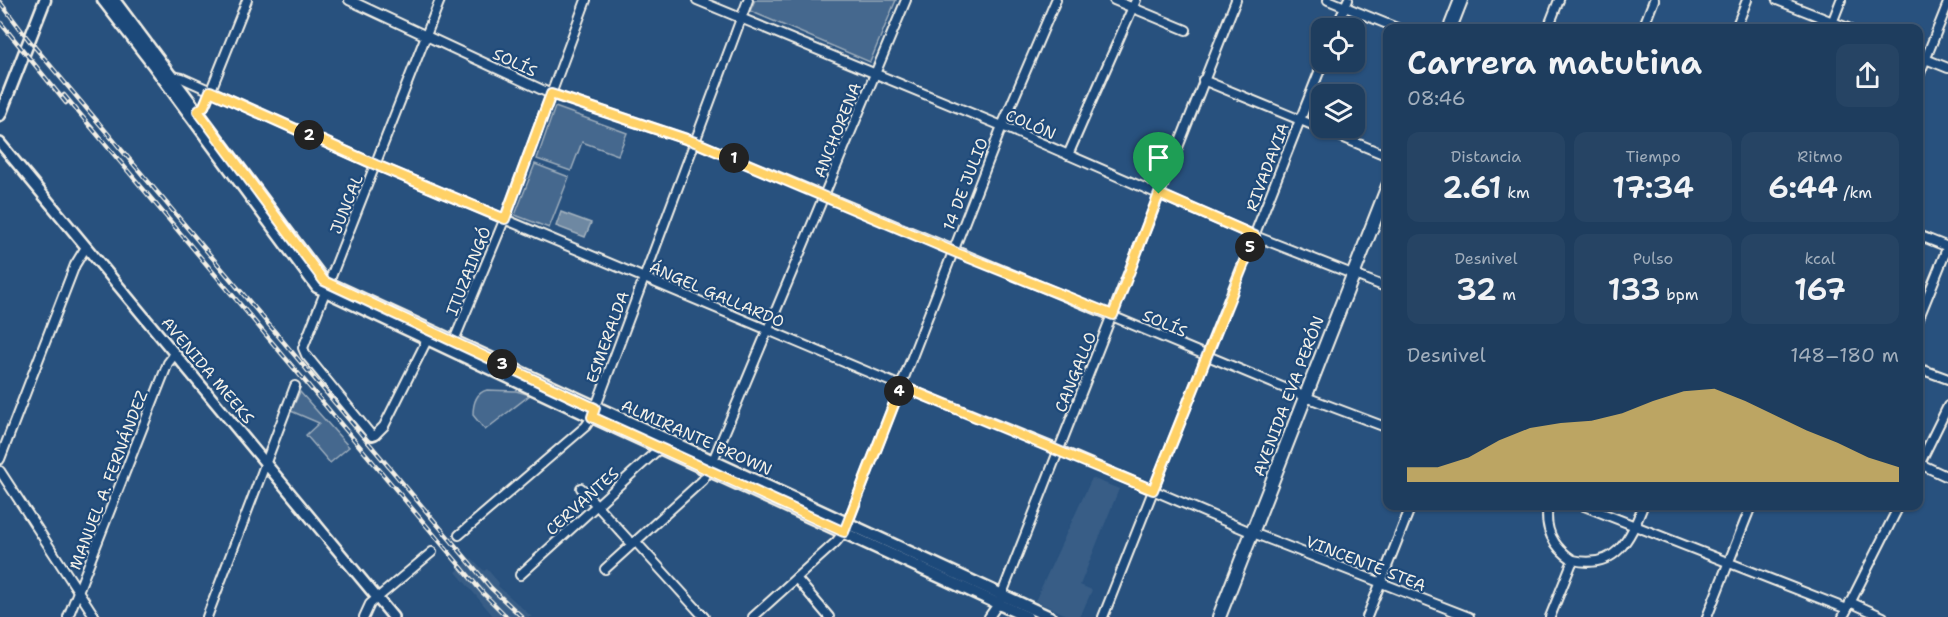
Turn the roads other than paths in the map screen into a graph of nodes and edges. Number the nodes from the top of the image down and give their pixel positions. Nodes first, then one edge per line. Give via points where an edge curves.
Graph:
1 (45, 0) edge
2 (103, 0) edge
3 (114, 0) edge
4 (247, 0) edge
5 (349, 0) edge
6 (440, 0) edge
7 (586, 0) edge
8 (697, 0) edge
9 (748, 0) edge
10 (906, 0) edge
11 (1056, 0) edge
12 (1114, 0) edge
13 (1236, 0) edge
14 (1328, 0) edge
15 (1461, 0) edge
16 (1559, 0) edge
17 (1654, 0) edge
18 (1747, 0) edge
19 (1777, 0) edge
20 (1841, 0) edge
21 (1948, 3) edge
22 (1134, 4) edge
23 (1346, 4) edge
24 (741, 18) junction
25 (1340, 18) edge
26 (1388, 24) edge
27 (1452, 24) edge
28 (1550, 24) edge
29 (1644, 24) edge
30 (1738, 24) edge
31 (1829, 24) edge
32 (1831, 24) edge
33 (1186, 30) dead end
34 (426, 36) junction
35 (1923, 56) edge
36 (1923, 58) edge
37 (1948, 68) edge
38 (1319, 72) edge
39 (874, 73) junction
40 (172, 76) junction
41 (1203, 80) junction
42 (210, 91) junction
43 (551, 94) junction
44 (194, 113) junction
45 (0, 115) edge
46 (1299, 121) junction
47 (1002, 126) junction
48 (695, 142) junction
49 (0, 143) edge
50 (1383, 154) edge
51 (1068, 155) junction
52 (376, 165) junction
53 (1159, 194) junction
54 (825, 196) junction
55 (1383, 199) edge
56 (505, 219) junction
57 (1255, 236) junction
58 (1923, 237) edge
59 (1948, 246) edge
60 (86, 247) junction
61 (954, 251) junction
62 (1353, 275) junction
63 (643, 278) junction
64 (1383, 286) edge
65 (327, 287) junction
66 (1923, 308) edge
67 (1113, 315) junction
68 (768, 330) junction
69 (428, 340) junction
70 (452, 346) junction
71 (175, 354) junction
72 (1206, 356) junction
73 (1923, 370) edge
74 (1948, 379) edge
75 (295, 386) dead end
76 (901, 386) junction
77 (1306, 397) junction
78 (1948, 406) edge
79 (594, 412) junction
80 (1383, 426) edge
81 (661, 447) junction
82 (1059, 450) junction
83 (1923, 457) edge
84 (0, 459) edge
85 (266, 464) junction
86 (711, 465) junction
87 (1923, 467) edge
88 (0, 471) edge
89 (1948, 477) edge
90 (581, 488) dead end
91 (1153, 490) junction
92 (597, 505) junction
93 (1409, 510) edge
94 (1547, 510) edge
95 (1594, 510) edge
96 (1641, 510) edge
97 (1749, 510) edge
98 (1897, 510) edge
99 (845, 526) junction
100 (1635, 526) junction
101 (1253, 533) junction
102 (459, 535) dead end
103 (634, 542) junction
104 (432, 552) dead end
105 (1573, 560) junction
106 (1729, 562) junction
107 (605, 569) dead end
108 (520, 575) dead end
109 (796, 578) junction
110 (1380, 583) junction
111 (78, 591) junction
112 (377, 598) junction
113 (1000, 600) junction
114 (1847, 609) edge
115 (1465, 616) edge
116 (68, 617) edge
117 (95, 617) edge
118 (207, 617) edge
119 (364, 617) edge
120 (393, 617) edge
121 (704, 617) edge
122 (753, 617) edge
123 (829, 617) edge
124 (989, 617) edge
125 (1027, 617) edge
126 (1050, 617) edge
127 (1103, 617) edge
128 (1219, 617) edge
129 (1367, 617) edge
130 (1550, 617) edge
131 (1707, 617) edge
132 (1883, 617) edge

1 - 45 main road
2 - 44 main road, ALMIRANTE BROWN
3 - 40 main road, ALMIRANTE BROWN
4 - 42 street
5 - 34 street, SOLÍS
6 - 34 street, JUNCAL
7 - 43 street, ITUZAINGÓ
8 - 24 street, COLÓN
9 - 24 street, ESMERALDA
10 - 39 street, ANCHORENA
11 - 47 street, 14 DE JULIO
12 - 22 street
13 - 41 street, CANGALLO
14 - 23 street
15 - 27 main road
16 - 28 street
17 - 29 street
18 - 30 street
19 - 31 street
20 - 32 street
21 - 35 street
22 - 33 street
22 - 51 street
23 - 25 street
23 - 26 street
24 - 39 street, COLÓN
24 - 48 street, ESMERALDA
34 - 43 street, SOLÍS
34 - 52 street, JUNCAL
36 - 37 street
38 - 46 street, RIVADAVIA
39 - 47 street, COLÓN
39 - 54 street, ANCHORENA
40 - 42 street, ÁNGEL GALLARDO
40 - 44 main road, ALMIRANTE BROWN
41 - 46 street
41 - 53 street, CANGALLO
42 - 44 street via 204,106
42 - 52 street, ÁNGEL GALLARDO
43 - 48 street, SOLÍS
43 - 56 street, ITUZAINGÓ
44 - 65 main road, ALMIRANTE BROWN
46 - 50 street
46 - 57 street, RIVADAVIA
47 - 51 street, COLÓN
47 - 61 street, 14 DE JULIO
48 - 54 street, SOLÍS
48 - 63 street, ESMERALDA
49 - 60 street, AVENIDA MEEKS
51 - 53 street, COLÓN
52 - 56 street, ÁNGEL GALLARDO
52 - 65 street, JUNCAL
53 - 57 street, COLÓN
53 - 67 street, CANGALLO
54 - 61 street, SOLÍS
54 - 68 street, ANCHORENA
55 - 62 main road, AVENIDA EVA PERÓN
56 - 63 street, ÁNGEL GALLARDO
56 - 70 street, ITUZAINGÓ
57 - 62 street, COLÓN
57 - 72 street, RIVADAVIA
58 - 59 street
59 - 66 street
60 - 71 street, AVENIDA MEEKS
60 - 84 street via 75,265
61 - 67 street, SOLÍS
61 - 76 street, 14 DE JULIO
62 - 64 street, COLÓN
62 - 77 main road, AVENIDA EVA PERÓN
63 - 68 street, ÁNGEL GALLARDO
63 - 79 street, ESMERALDA
65 - 69 main road, ALMIRANTE BROWN
65 - 69 street, JUNCAL via 303,344 304,351 370,434 375,435 384,426
65 - 70 main road, ALMIRANTE BROWN
67 - 72 street, SOLÍS
67 - 82 street, CANGALLO
68 - 76 street, ÁNGEL GALLARDO
68 - 86 street, ANCHORENA
69 - 70 main road, ALMIRANTE BROWN
70 - 79 main road, ALMIRANTE BROWN
71 - 85 street, AVENIDA MEEKS
71 - 111 street, MANUEL A. FERNÁNDEZ via 168,363
72 - 77 street, SOLÍS
72 - 91 street, RIVADAVIA
73 - 74 street
75 - 85 street
76 - 82 street, ÁNGEL GALLARDO
76 - 99 street, 14 DE JULIO
77 - 80 street, SOLÍS
77 - 101 main road, AVENIDA EVA PERÓN
78 - 83 street
79 - 81 main road, ALMIRANTE BROWN
79 - 86 main road, ALMIRANTE BROWN
79 - 102 street, ESMERALDA via 586,426
81 - 86 main road, ALMIRANTE BROWN
81 - 92 street, CERVANTES
82 - 91 street, ÁNGEL GALLARDO
82 - 113 street, CANGALLO
85 - 112 street, AVENIDA MEEKS
85 - 118 street
86 - 99 main road, ALMIRANTE BROWN
86 - 103 street, ANCHORENA via 703,480
87 - 89 street
88 - 111 street
90 - 92 street
91 - 101 street, ÁNGEL GALLARDO
91 - 127 street, RIVADAVIA
92 - 103 street
92 - 108 street, CERVANTES
93 - 110 street
94 - 105 street via 1551,536
95 - 100 street
96 - 100 street
97 - 106 street
98 - 114 street
99 - 109 street, 14 DE JULIO via 836,542
99 - 113 main road, ALMIRANTE BROWN
100 - 105 street via 1628,541 1615,553 1586,562
100 - 106 street
101 - 110 street, VINCENTE STEA
101 - 128 main road, AVENIDA EVA PERÓN
103 - 107 street, ANCHORENA
103 - 121 street
104 - 112 street
105 - 130 street
106 - 114 street
106 - 131 street
109 - 122 street, 14 DE JULIO
109 - 123 street
110 - 115 street, VINCENTE STEA
110 - 129 street
111 - 116 street, MANUEL A. FERNÁNDEZ
111 - 117 street
112 - 119 street
112 - 120 street, AVENIDA MEEKS
113 - 124 street, CANGALLO
113 - 125 main road, ALMIRANTE BROWN
113 - 126 main road, ALMIRANTE BROWN
114 - 132 street

